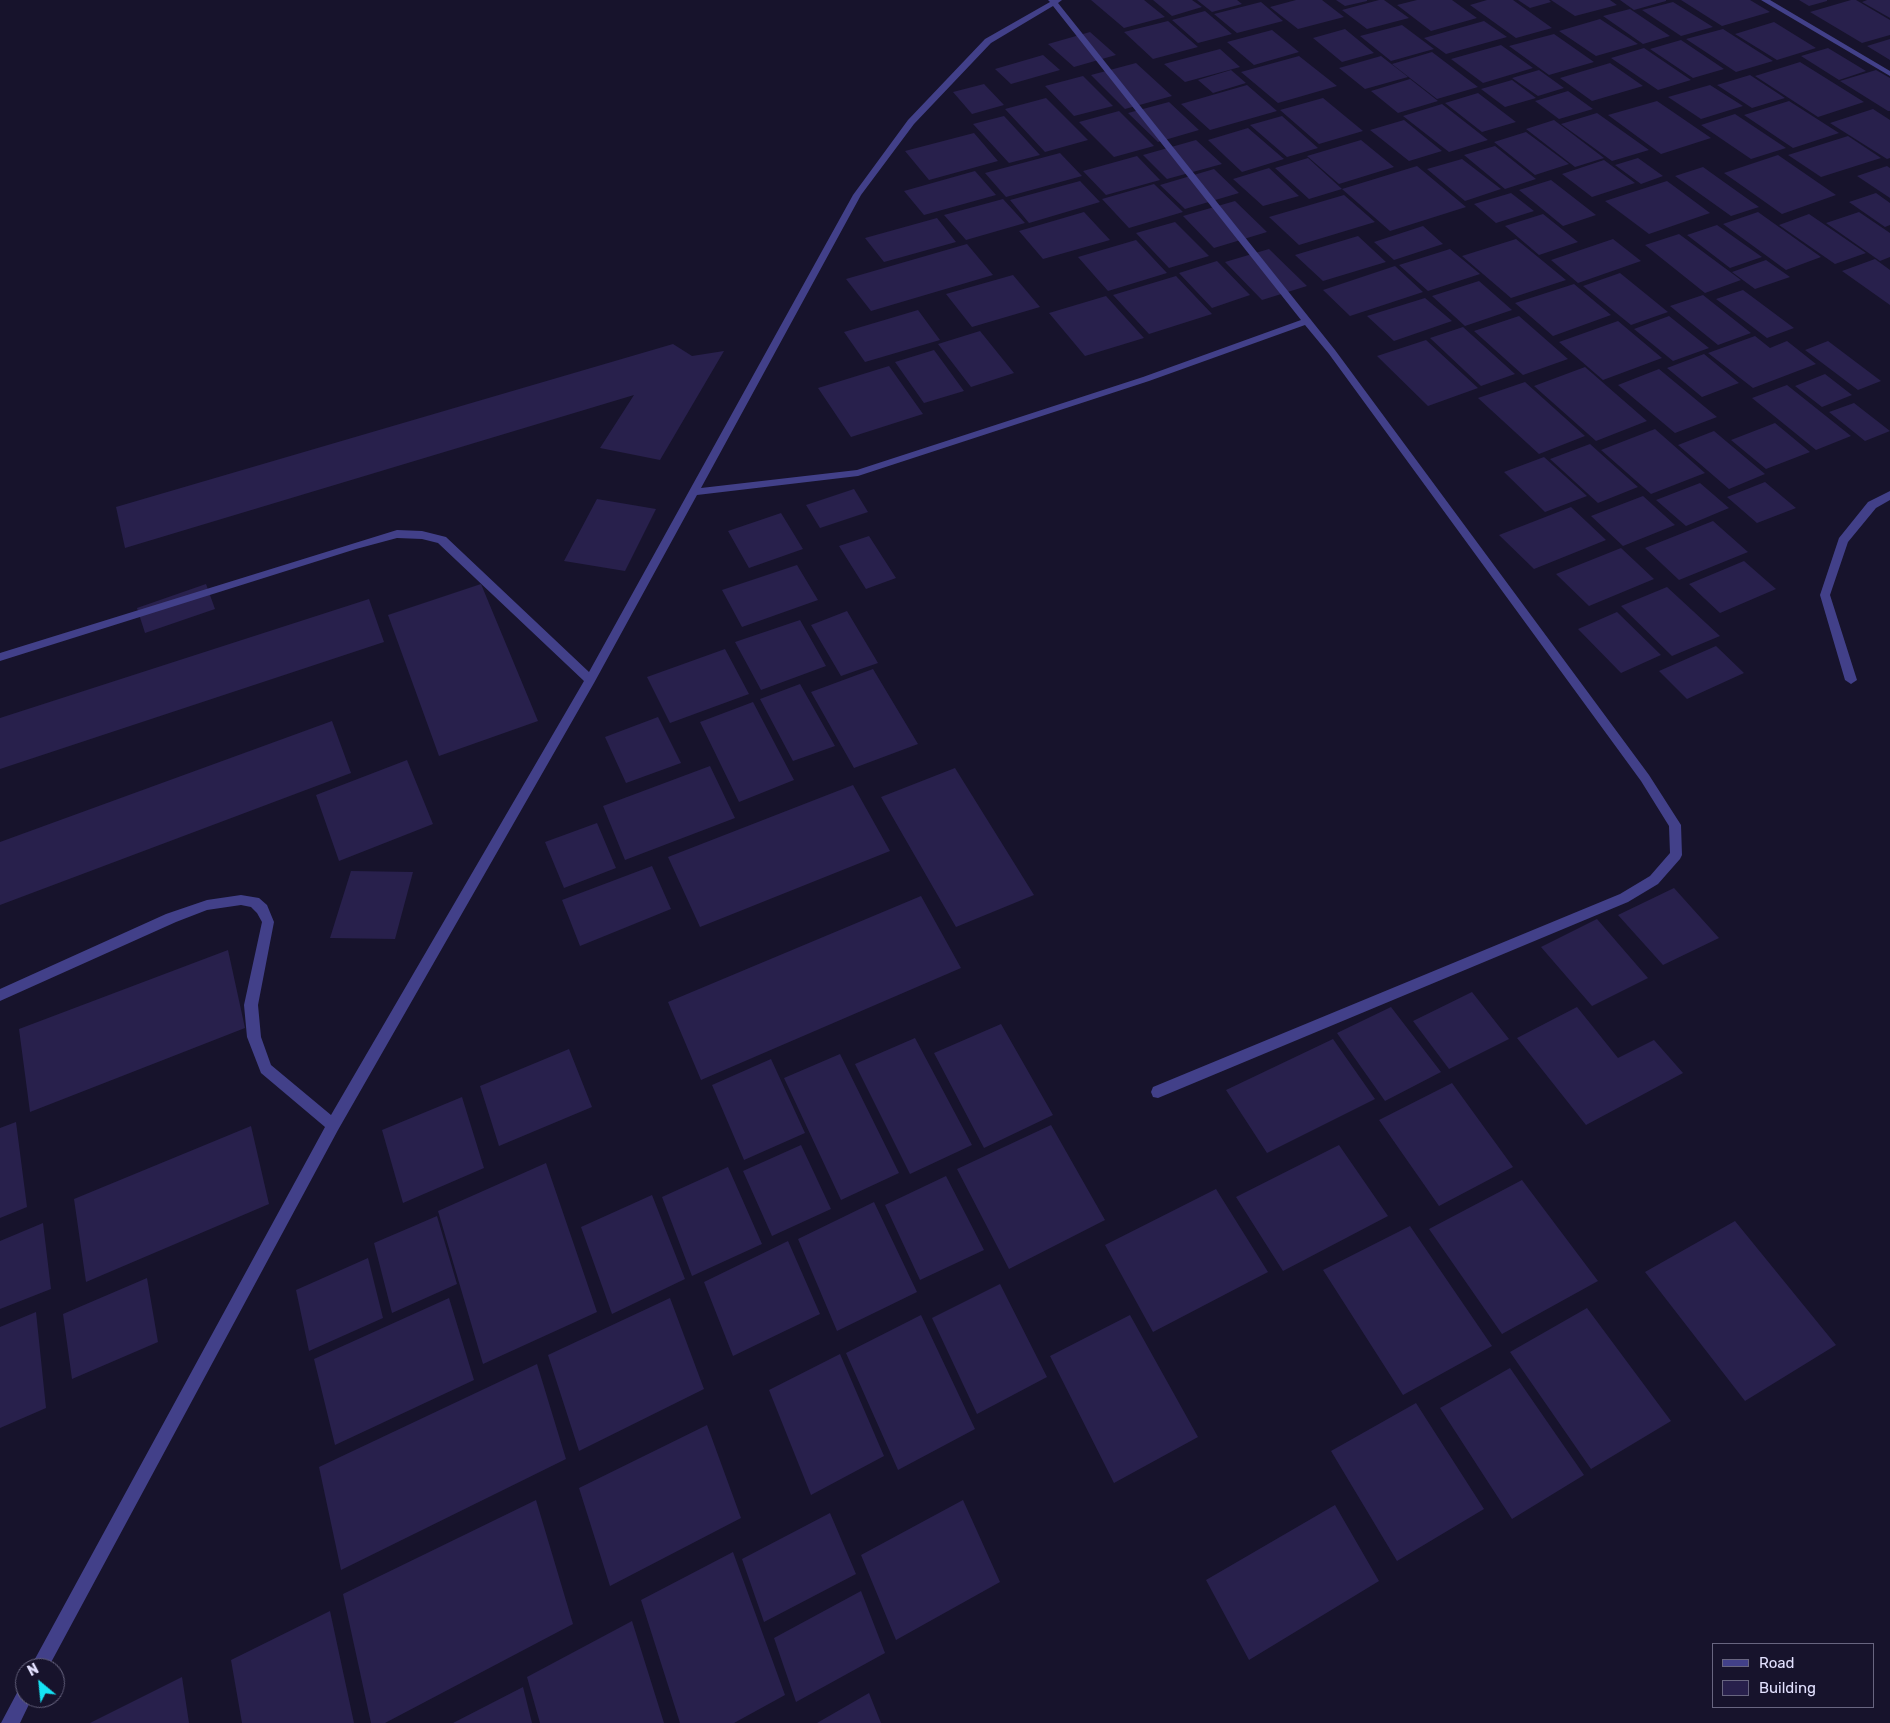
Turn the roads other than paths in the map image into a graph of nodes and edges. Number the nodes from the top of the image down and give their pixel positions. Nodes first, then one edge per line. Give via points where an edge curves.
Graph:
1 (1055, 0) edge
2 (1765, 0) edge
3 (1890, 74) edge
4 (1308, 321) junction
5 (694, 492) junction
6 (1890, 495) edge
7 (0, 657) edge
8 (590, 680) junction
9 (1851, 680) dead end
10 (0, 996) edge
11 (1158, 1092) dead end
12 (333, 1125) junction
13 (44, 1658) edge
14 (18, 1708) edge
15 (10, 1723) edge

1 - 4 street
1 - 5 street via 988,41 900,136 857,195
2 - 3 street
4 - 5 street via 1146,379 858,473
4 - 11 street via 1645,778 1675,824 1676,855 1654,880 1624,898
5 - 8 street
6 - 9 street via 1872,505 1843,541 1825,594
7 - 8 street via 354,546 397,534 422,534 442,540
8 - 12 street
10 - 12 street via 171,918 207,905 241,900 254,902 262,909 268,922 252,1005 254,1037 266,1069
12 - 13 street
14 - 15 street

